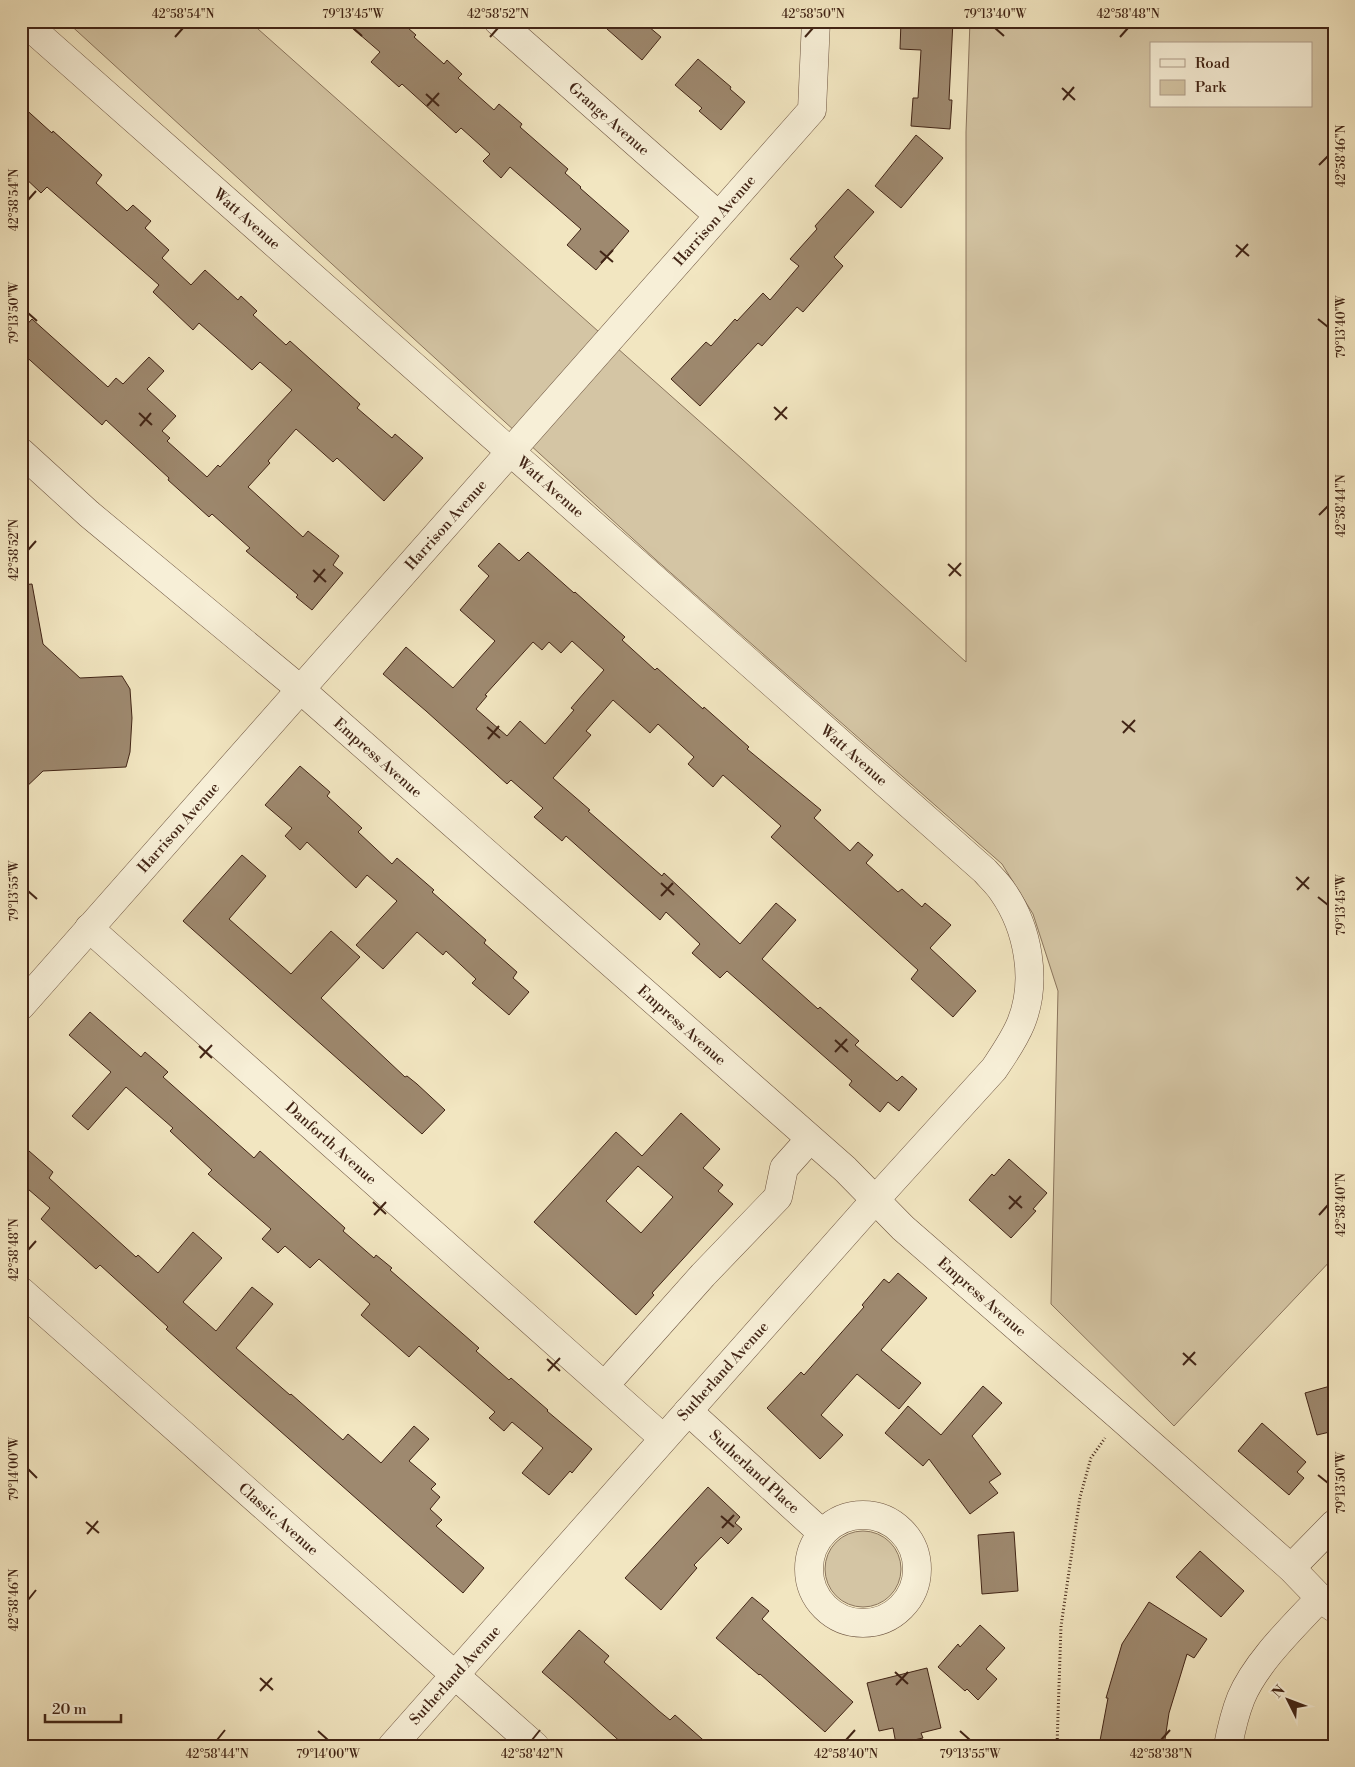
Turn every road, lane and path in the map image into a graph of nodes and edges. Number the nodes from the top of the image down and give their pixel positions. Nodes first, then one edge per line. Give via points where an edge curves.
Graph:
1 (23, 21) edge
2 (498, 21) edge
3 (816, 21) edge
4 (718, 215) junction
5 (21, 452) edge
6 (510, 453) junction
7 (300, 689) junction
8 (89, 928) junction
9 (1029, 983) joint
10 (21, 1006) edge
11 (810, 1139) junction
12 (875, 1200) junction
13 (21, 1291) edge
14 (604, 1385) junction
15 (688, 1410) junction
16 (1120, 1418) junction
17 (663, 1438) junction
18 (1334, 1524) edge
19 (822, 1533) dead end
20 (1291, 1568) junction
21 (1327, 1603) edge
22 (456, 1675) junction
23 (392, 1746) edge
24 (534, 1746) edge
25 (1057, 1746) edge
26 (1228, 1746) edge

1 - 6 street, Watt Avenue
2 - 4 street, Grange Avenue
3 - 4 street, Harrison Avenue via 812,110
4 - 6 street, Harrison Avenue
5 - 7 street, Empress Avenue via 89,514
6 - 7 street, Harrison Avenue
6 - 9 street, Watt Avenue via 985,872 1003,892 1015,914 1026,945
7 - 8 street, Harrison Avenue
7 - 11 street, Empress Avenue
8 - 10 street, Harrison Avenue
8 - 14 street, Danforth Avenue
9 - 12 street, Sutherland Avenue via 1021,1023 994,1069
11 - 12 street, Empress Avenue
11 - 14 street via 784,1168 778,1197 703,1274
12 - 15 street, Sutherland Avenue
12 - 16 street, Empress Avenue
13 - 22 street, Classic Avenue
14 - 17 street, Danforth Avenue
15 - 17 street, Sutherland Avenue
15 - 19 street, Sutherland Place
16 - 20 street, Empress Avenue
16 - 25 path via 1091,1458 1080,1497 1061,1626
17 - 22 street, Sutherland Avenue
18 - 20 street
20 - 21 street, Empress Avenue
21 - 26 street via 1276,1646 1255,1673 1242,1696
22 - 23 street, Sutherland Avenue
22 - 24 street, Classic Avenue

